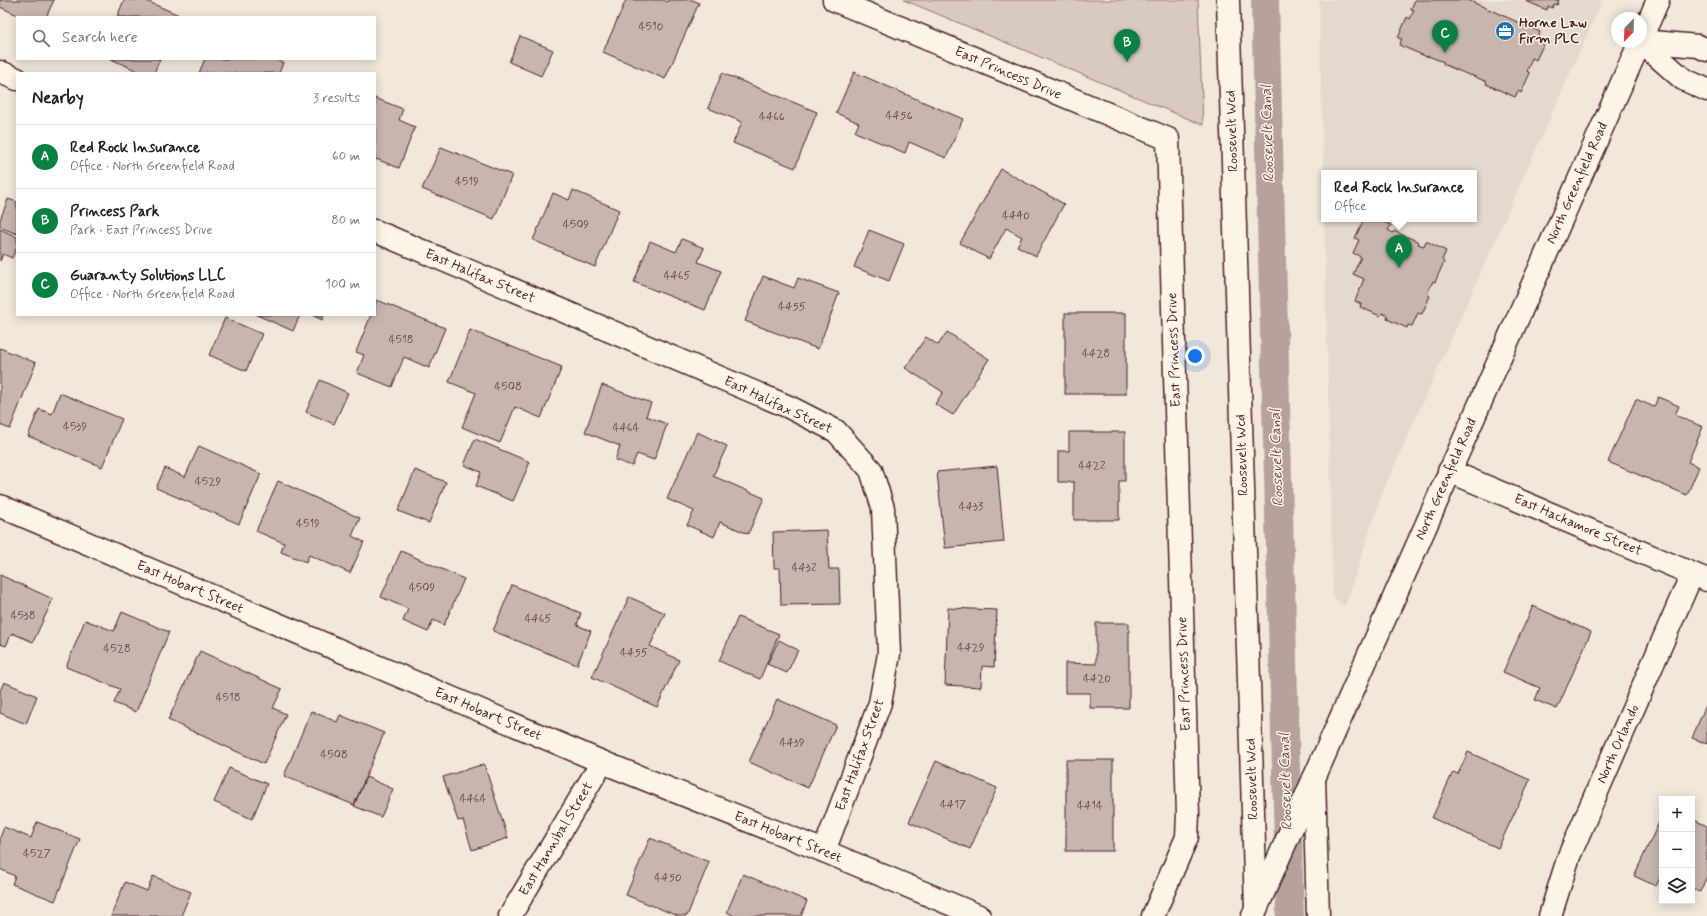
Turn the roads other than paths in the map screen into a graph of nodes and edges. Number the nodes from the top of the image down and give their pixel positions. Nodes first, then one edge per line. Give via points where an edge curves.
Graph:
1 (834, 0) edge
2 (1228, 0) edge
3 (1658, 0) edge
4 (1647, 27) edge
5 (1647, 42) edge
6 (1647, 46) edge
7 (1638, 48) edge
8 (1707, 50) edge
9 (0, 72) edge
10 (16, 80) edge
11 (1707, 90) edge
12 (376, 231) edge
13 (1449, 471) junction
14 (0, 506) edge
15 (1700, 577) edge
16 (602, 762) junction
17 (1311, 785) junction
18 (824, 851) junction
19 (1258, 906) edge
20 (510, 916) edge
21 (979, 916) edge
22 (1153, 916) edge
23 (1318, 916) edge
24 (1550, 916) edge

1 - 22 street, East Princess Drive via 1168,139 1188,814 1187,837
2 - 19 street, Roosevelt Wcd
3 - 4 street, North Greenfield Road
5 - 8 street via 1698,46
6 - 11 street via 1683,79
7 - 13 street, North Greenfield Road
9 - 10 street
12 - 18 street, East Halifax Street via 789,407 836,431 871,470 883,508 889,654 880,703
13 - 15 street, East Hackamore Street
13 - 17 street, North Greenfield Road
14 - 16 street, East Hobart Street
15 - 24 street, North Orlando via 1569,856
16 - 18 street, East Hobart Street
16 - 20 street, East Hannibal Street
17 - 19 street, North Greenfield Road
17 - 23 street
18 - 21 street, East Hobart Street

